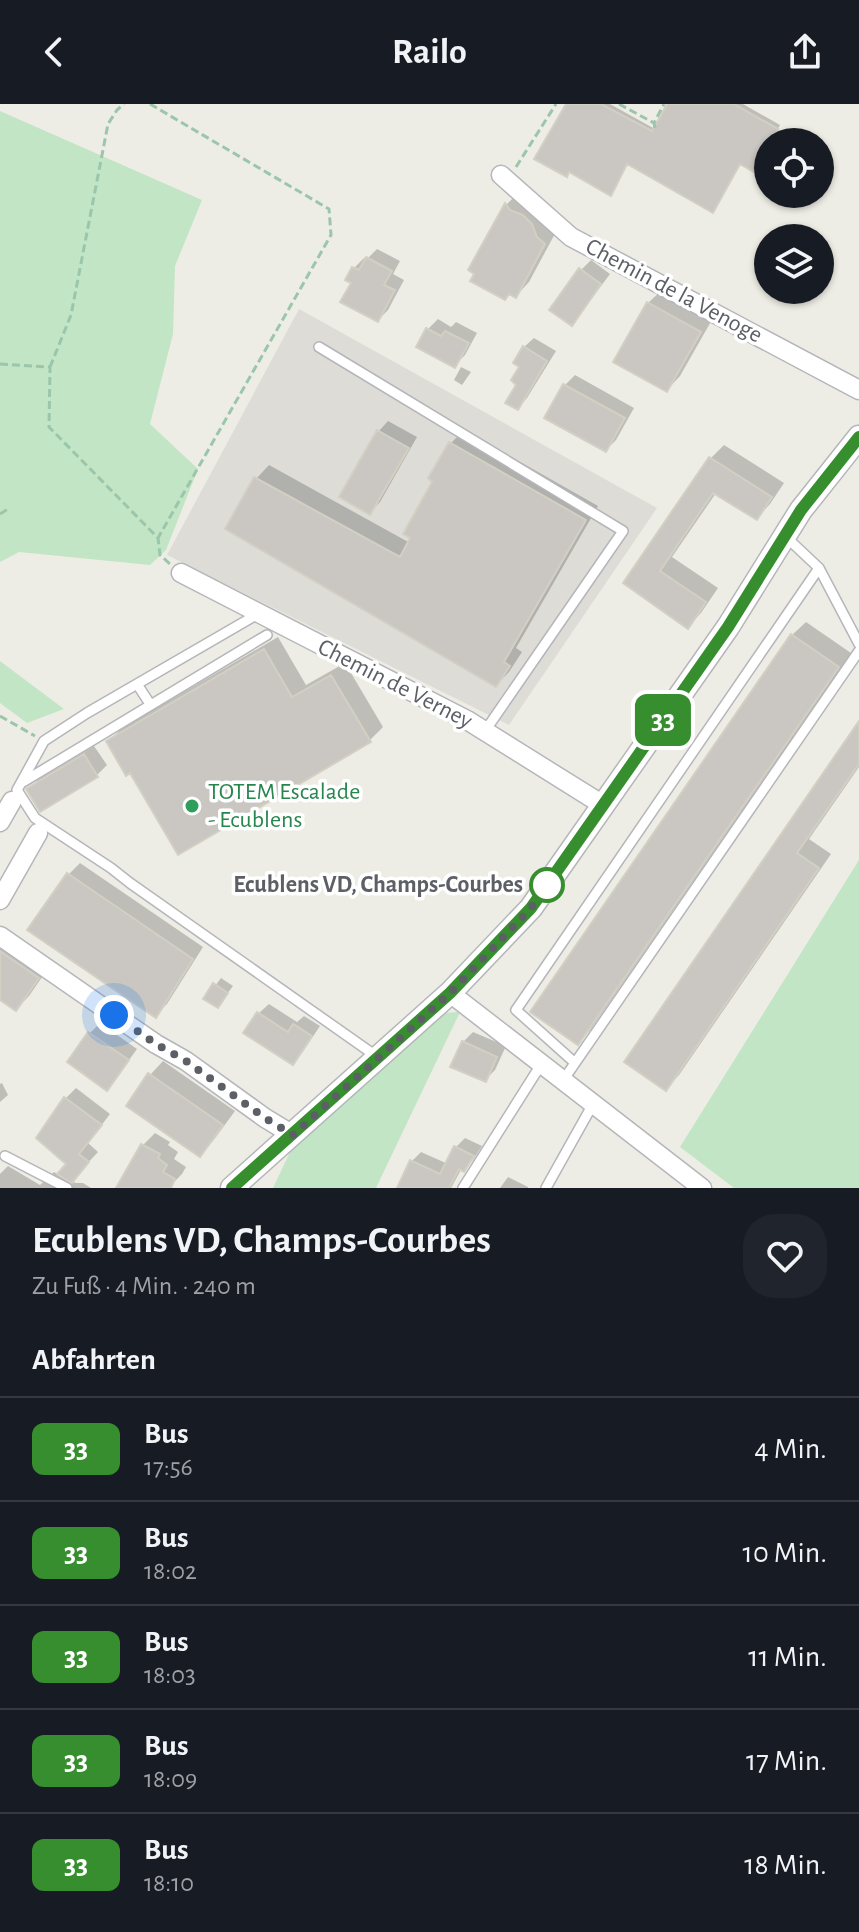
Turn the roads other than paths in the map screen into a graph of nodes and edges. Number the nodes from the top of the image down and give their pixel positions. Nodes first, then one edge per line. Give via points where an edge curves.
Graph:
1 (505, 178) road end
2 (319, 347) dead end
3 (859, 390) edge
4 (859, 437) edge
5 (785, 535) junction
6 (819, 568) junction
7 (181, 573) road end
8 (258, 613) junction
9 (267, 635) dead end
10 (859, 644) edge
11 (859, 651) edge
12 (137, 684) junction
13 (150, 704) junction
14 (485, 731) junction
15 (21, 783) junction
16 (12, 801) dead end
17 (603, 805) junction
18 (0, 822) edge
19 (38, 833) dead end
20 (0, 900) edge
21 (0, 936) edge
22 (450, 993) junction
23 (378, 1058) junction
24 (574, 1062) junction
25 (542, 1063) junction
26 (564, 1079) junction
27 (593, 1104) junction
28 (293, 1135) junction
29 (5, 1156) dead end
30 (67, 1188) edge
31 (232, 1188) edge
32 (463, 1188) edge
33 (546, 1188) edge
34 (702, 1188) edge

1 - 3 street, Chemin de la Venoge via 571,237
2 - 14 lane via 623,531
4 - 5 street
5 - 6 lane
5 - 17 street via 728,627
6 - 10 lane
6 - 24 lane via 516,1010
7 - 8 street, Chemin de Verney
8 - 12 lane
8 - 14 street, Chemin de Verney
9 - 13 lane
11 - 24 lane
12 - 13 lane
12 - 15 lane via 44,741
13 - 15 lane
14 - 17 street, Chemin de Verney
15 - 23 lane via 17,790 35,818
16 - 18 street
17 - 22 street via 531,908
19 - 20 street
21 - 28 street
22 - 23 street
22 - 25 street
23 - 28 street
24 - 26 lane
25 - 26 street
25 - 32 lane
26 - 27 street
27 - 33 lane
27 - 34 street
28 - 31 street
29 - 30 lane

